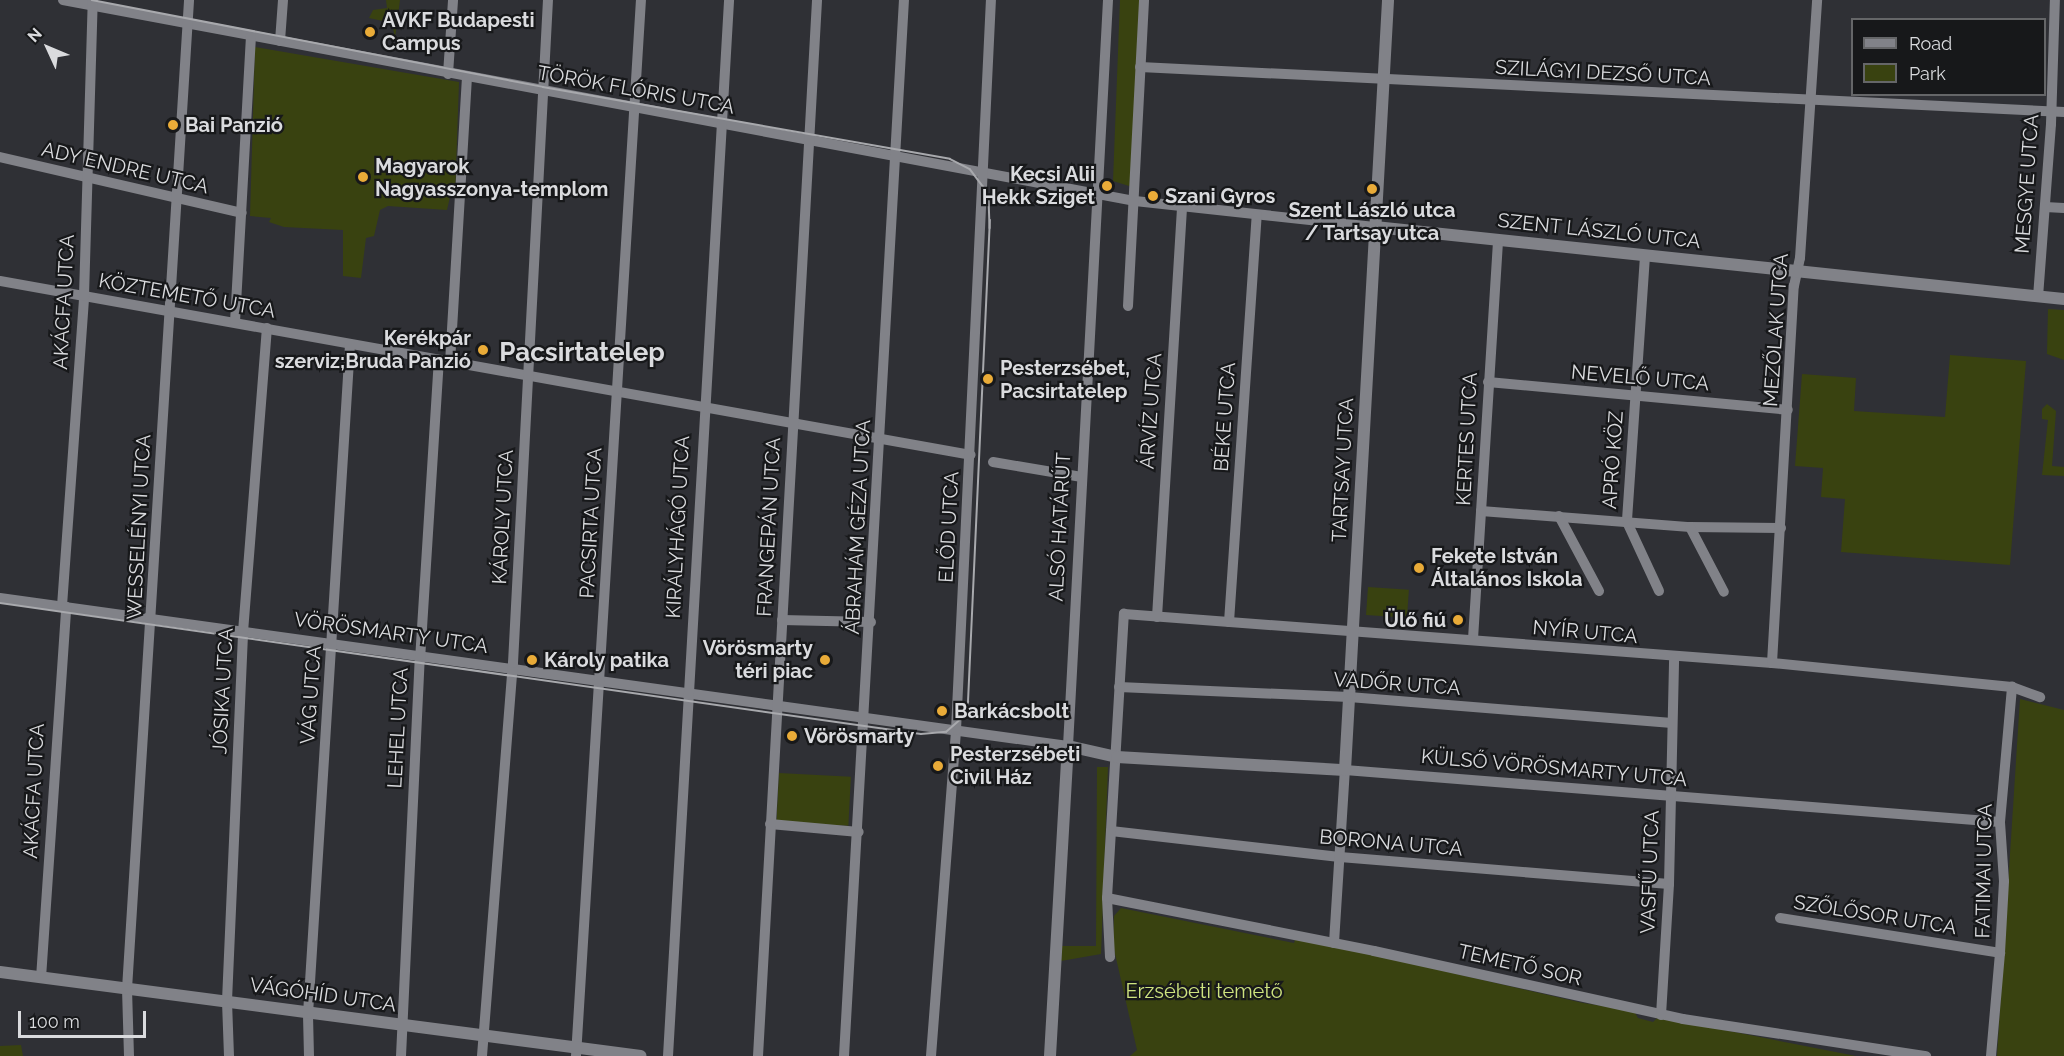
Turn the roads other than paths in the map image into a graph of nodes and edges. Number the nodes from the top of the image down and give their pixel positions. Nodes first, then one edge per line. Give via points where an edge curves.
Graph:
1 (63, 0) edge
2 (189, 0) edge
3 (283, 0) edge
4 (453, 0) edge
5 (548, 0) edge
6 (641, 0) edge
7 (729, 0) edge
8 (817, 0) edge
9 (904, 0) edge
10 (991, 0) edge
11 (1108, 0) edge
12 (1144, 0) edge
13 (1388, 0) edge
14 (1817, 0) edge
15 (2055, 0) edge
16 (93, 3) edge
17 (188, 23) junction
18 (2059, 25) edge
19 (251, 36) junction
20 (280, 41) junction
21 (1140, 67) junction
22 (448, 74) junction
23 (467, 78) junction
24 (1383, 81) junction
25 (543, 92) junction
26 (1812, 100) junction
27 (634, 107) junction
28 (2064, 112) edge
29 (2051, 113) junction
30 (722, 123) junction
31 (809, 139) junction
32 (896, 154) junction
33 (0, 157) edge
34 (980, 171) junction
35 (88, 178) junction
36 (1097, 193) junction
37 (179, 199) junction
38 (1133, 201) junction
39 (1182, 207) junction
40 (2045, 207) junction
41 (2064, 208) edge
42 (242, 213) junction
43 (1257, 215) junction
44 (1375, 227) junction
45 (1498, 240) junction
46 (1645, 256) junction
47 (1797, 271) junction
48 (0, 281) edge
49 (84, 296) junction
50 (2038, 297) junction
51 (2064, 299) edge
52 (1128, 306) dead end
53 (169, 311) junction
54 (235, 322) junction
55 (267, 328) junction
56 (350, 344) junction
57 (444, 362) junction
58 (528, 377) junction
59 (1488, 382) junction
60 (617, 392) junction
61 (1636, 396) junction
62 (703, 407) junction
63 (1788, 410) junction
64 (793, 422) junction
65 (881, 438) junction
66 (970, 455) junction
67 (993, 462) dead end
68 (1082, 477) junction
69 (1481, 511) junction
70 (1559, 516) junction
71 (1627, 522) junction
72 (1690, 527) junction
73 (1781, 528) junction
74 (1599, 591) dead end
75 (1659, 591) dead end
76 (1724, 592) dead end
77 (0, 598) edge
78 (64, 607) junction
79 (1157, 616) junction
80 (151, 620) junction
81 (782, 620) junction
82 (871, 622) junction
83 (1229, 622) junction
84 (1353, 629) junction
85 (243, 632) junction
86 (1473, 639) junction
87 (332, 645) junction
88 (420, 657) junction
89 (1674, 658) junction
90 (1772, 663) junction
91 (512, 669) junction
92 (600, 681) junction
93 (1119, 687) junction
94 (2012, 687) junction
95 (686, 693) junction
96 (2040, 696) dead end
97 (1349, 698) junction
98 (777, 705) junction
99 (865, 717) junction
100 (1672, 723) junction
101 (956, 730) junction
102 (1068, 746) junction
103 (1110, 756) junction
104 (1345, 770) junction
105 (1671, 797) junction
106 (2000, 822) junction
107 (770, 824) junction
108 (1111, 831) junction
109 (859, 832) junction
110 (1340, 857) junction
111 (1669, 884) junction
112 (1107, 898) junction
113 (1780, 918) dead end
114 (1334, 943) junction
115 (2000, 953) junction
116 (1110, 957) dead end
117 (0, 972) edge
118 (41, 978) junction
119 (127, 989) junction
120 (227, 1002) junction
121 (308, 1014) junction
122 (1660, 1015) junction
123 (400, 1025) junction
124 (485, 1036) junction
125 (577, 1052) edge
126 (129, 1056) edge
127 (229, 1056) edge
128 (309, 1056) edge
129 (401, 1056) edge
130 (482, 1056) edge
131 (641, 1056) edge
132 (668, 1056) edge
133 (758, 1056) edge
134 (844, 1056) edge
135 (931, 1056) edge
136 (1050, 1056) edge
137 (1926, 1056) edge
138 (1991, 1056) edge

1 - 16 street, TÖRÖK FLÓRIS UTCA
2 - 17 street, WESSELÉNYI UTCA
3 - 20 street
4 - 22 street
5 - 25 street, KÁROLY UTCA
6 - 27 street, PACSIRTA UTCA
7 - 30 street, KIRÁLYHÁGÓ UTCA
8 - 31 street, FRANGEPÁN UTCA
9 - 32 street, ÁBRAHÁM GÉZA UTCA
10 - 34 street, ELŐD UTCA
11 - 36 street, ALSÓ HATÁRÚT
12 - 21 street
13 - 24 street, TARTSAY UTCA
14 - 26 street, MEZŐLAK UTCA
15 - 18 street, MESGYE UTCA
16 - 17 street, TÖRÖK FLÓRIS UTCA
16 - 35 street, AKÁCFA UTCA
17 - 19 street, TÖRÖK FLÓRIS UTCA
17 - 37 street, WESSELÉNYI UTCA
18 - 29 street, MESGYE UTCA
19 - 20 street, TÖRÖK FLÓRIS UTCA
19 - 42 street
20 - 22 street, TÖRÖK FLÓRIS UTCA
21 - 24 street, SZILÁGYI DEZSŐ UTCA
21 - 38 street
22 - 23 street, TÖRÖK FLÓRIS UTCA
23 - 25 street, TÖRÖK FLÓRIS UTCA
23 - 57 street, LEHEL UTCA
24 - 26 street, SZILÁGYI DEZSŐ UTCA
24 - 44 street, TARTSAY UTCA
25 - 27 street, TÖRÖK FLÓRIS UTCA
25 - 58 street, KÁROLY UTCA
26 - 29 street, SZILÁGYI DEZSŐ UTCA
26 - 47 street, MEZŐLAK UTCA
27 - 30 street, TÖRÖK FLÓRIS UTCA
27 - 60 street, PACSIRTA UTCA
28 - 29 street, SZILÁGYI DEZSŐ UTCA
29 - 40 street, MESGYE UTCA
30 - 31 street, TÖRÖK FLÓRIS UTCA
30 - 62 street, KIRÁLYHÁGÓ UTCA
31 - 32 street, TÖRÖK FLÓRIS UTCA
31 - 64 street, FRANGEPÁN UTCA
32 - 34 street, TÖRÖK FLÓRIS UTCA
32 - 65 street, ÁBRAHÁM GÉZA UTCA
33 - 35 street, ADY ENDRE UTCA
34 - 36 street, TÖRÖK FLÓRIS UTCA
34 - 66 street, ELŐD UTCA
35 - 37 street, ADY ENDRE UTCA
35 - 49 street, AKÁCFA UTCA
36 - 38 street, TÖRÖK FLÓRIS UTCA
36 - 68 street, ALSÓ HATÁRÚT
37 - 42 street, ADY ENDRE UTCA
37 - 53 street, WESSELÉNYI UTCA
38 - 39 street, SZENT LÁSZLÓ UTCA
38 - 52 street
39 - 43 street, SZENT LÁSZLÓ UTCA
39 - 79 street, ÁRVÍZ UTCA
40 - 41 street
40 - 50 street, MESGYE UTCA
42 - 54 street
43 - 44 street, SZENT LÁSZLÓ UTCA
43 - 83 street, BÉKE UTCA
44 - 45 street, SZENT LÁSZLÓ UTCA
44 - 84 street, TARTSAY UTCA
45 - 46 street, SZENT LÁSZLÓ UTCA
45 - 59 street, KERTES UTCA
46 - 47 street, SZENT LÁSZLÓ UTCA
46 - 61 street, APRÓ KÖZ
47 - 50 street, SZENT LÁSZLÓ UTCA
47 - 63 street, MEZŐLAK UTCA
48 - 49 street, KÖZTEMETŐ UTCA
49 - 53 street, KÖZTEMETŐ UTCA
49 - 78 street, AKÁCFA UTCA
50 - 51 street, SZENT LÁSZLÓ UTCA
53 - 54 street, KÖZTEMETŐ UTCA
53 - 80 street, WESSELÉNYI UTCA
54 - 55 street, KÖZTEMETŐ UTCA
55 - 56 street, KÖZTEMETŐ UTCA
55 - 85 street, JÓSIKA UTCA
56 - 57 street, KÖZTEMETŐ UTCA
56 - 87 street, VÁG UTCA
57 - 58 street, KÖZTEMETŐ UTCA
57 - 88 street, LEHEL UTCA
58 - 60 street, KÖZTEMETŐ UTCA
58 - 91 street, KÁROLY UTCA
59 - 61 street, NEVELŐ UTCA
59 - 69 street, KERTES UTCA
60 - 62 street, KÖZTEMETŐ UTCA
60 - 92 street, PACSIRTA UTCA
61 - 63 street, NEVELŐ UTCA
61 - 71 street, APRÓ KÖZ
62 - 64 street, KÖZTEMETŐ UTCA
62 - 95 street, KIRÁLYHÁGÓ UTCA
63 - 73 street, MEZŐLAK UTCA
64 - 65 street, KÖZTEMETŐ UTCA
64 - 81 street, FRANGEPÁN UTCA
65 - 66 street, KÖZTEMETŐ UTCA
65 - 82 street, ÁBRAHÁM GÉZA UTCA
66 - 101 street, ELŐD UTCA
67 - 68 street
68 - 102 street, ALSÓ HATÁRÚT
69 - 70 street
69 - 86 street, KERTES UTCA
70 - 71 street
70 - 74 street
71 - 72 street
71 - 75 street
72 - 73 street
72 - 76 street
73 - 90 street, MEZŐLAK UTCA
77 - 78 street, VÖRÖSMARTY UTCA
78 - 80 street, VÖRÖSMARTY UTCA
78 - 118 street, AKÁCFA UTCA
79 - 83 street, NYÍR UTCA
79 - 93 street, NYÍR UTCA via 1124,614
80 - 85 street, VÖRÖSMARTY UTCA
80 - 119 street, WESSELÉNYI UTCA
81 - 82 street
81 - 98 street, FRANGEPÁN UTCA
82 - 99 street, ÁBRAHÁM GÉZA UTCA
83 - 84 street, NYÍR UTCA
84 - 86 street, NYÍR UTCA
84 - 97 street, TARTSAY UTCA
85 - 87 street, VÖRÖSMARTY UTCA
85 - 120 street, JÓSIKA UTCA
86 - 89 street, NYÍR UTCA
87 - 88 street, VÖRÖSMARTY UTCA
87 - 121 street, VÁG UTCA
88 - 91 street, VÖRÖSMARTY UTCA
88 - 123 street, LEHEL UTCA
89 - 90 street, NYÍR UTCA
89 - 100 street, VASFŰ UTCA
90 - 94 street, NYÍR UTCA
91 - 92 street, VÖRÖSMARTY UTCA
91 - 124 street, KÁROLY UTCA
92 - 95 street, VÖRÖSMARTY UTCA
92 - 125 street, PACSIRTA UTCA
93 - 97 street, VADŐR UTCA
93 - 103 street
94 - 96 street, NYÍR UTCA
94 - 106 street, FATIMAI UTCA
95 - 98 street, VÖRÖSMARTY UTCA
95 - 132 street, KIRÁLYHÁGÓ UTCA
97 - 100 street, VADŐR UTCA
97 - 104 street, TARTSAY UTCA
98 - 99 street, VÖRÖSMARTY UTCA
98 - 107 street, FRANGEPÁN UTCA
99 - 101 street
99 - 109 street, ÁBRAHÁM GÉZA UTCA
100 - 105 street, VASFŰ UTCA
101 - 102 street
101 - 135 street, ELŐD UTCA
102 - 103 street
102 - 136 street, ALSÓ HATÁRÚT
103 - 104 street, KÜLSŐ VÖRÖSMARTY UTCA
103 - 108 street
104 - 105 street, KÜLSŐ VÖRÖSMARTY UTCA
104 - 110 street, TARTSAY UTCA
105 - 106 street, KÜLSŐ VÖRÖSMARTY UTCA
105 - 111 street, VASFŰ UTCA
106 - 115 street, FATIMAI UTCA via 2004,881
107 - 109 street
107 - 133 street, FRANGEPÁN UTCA
108 - 110 street, BORONA UTCA
108 - 112 street
109 - 134 street, ÁBRAHÁM GÉZA UTCA
110 - 111 street, BORONA UTCA
110 - 114 street, TARTSAY UTCA
111 - 122 street, VASFŰ UTCA
112 - 114 street, TEMETŐ SOR
112 - 116 street
113 - 115 street, SZŐLŐSOR UTCA
114 - 122 street, TEMETŐ SOR
115 - 138 street, FATIMAI UTCA
117 - 118 street, VÁGÓHÍD UTCA
118 - 119 street, VÁGÓHÍD UTCA
119 - 120 street, VÁGÓHÍD UTCA
119 - 126 street, WESSELÉNYI UTCA
120 - 121 street, VÁGÓHÍD UTCA
120 - 127 street, JÓSIKA UTCA
121 - 123 street, VÁGÓHÍD UTCA
121 - 128 street, VÁG UTCA
122 - 137 street, TEMETŐ SOR
123 - 124 street, VÁGÓHÍD UTCA
123 - 129 street, LEHEL UTCA
124 - 125 street, VÁGÓHÍD UTCA
124 - 130 street, KÁROLY UTCA
125 - 131 street, VÁGÓHÍD UTCA

